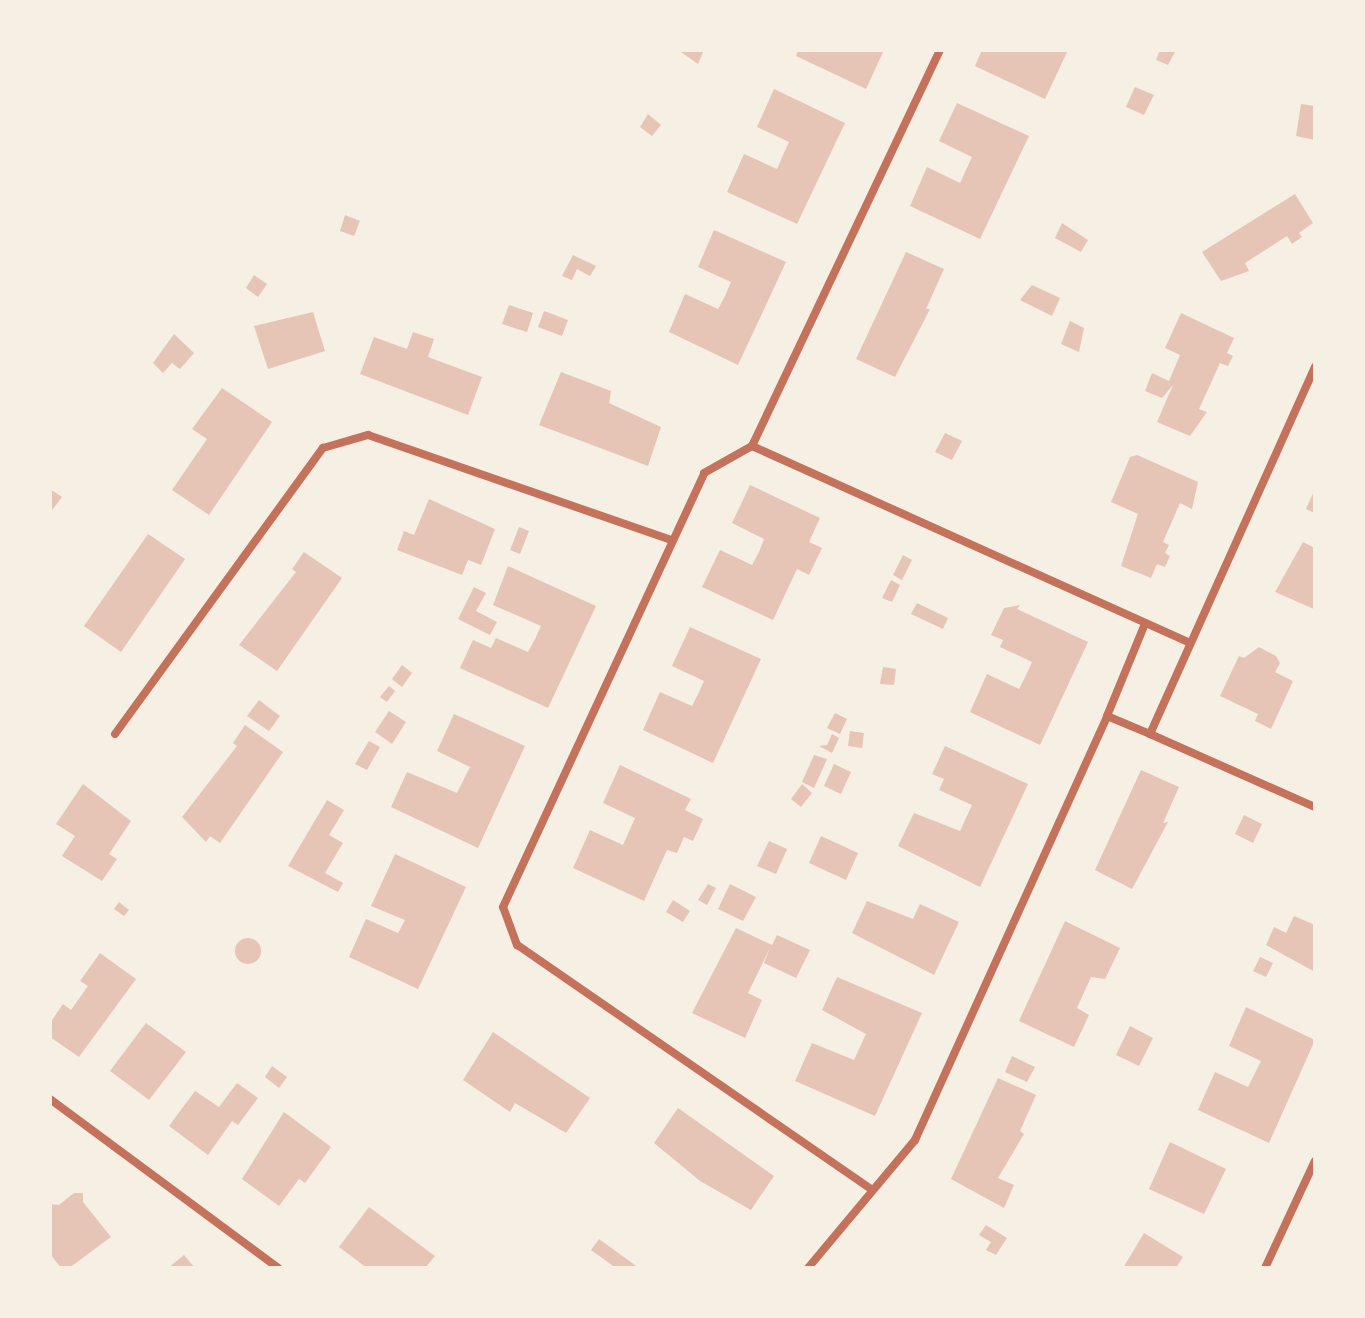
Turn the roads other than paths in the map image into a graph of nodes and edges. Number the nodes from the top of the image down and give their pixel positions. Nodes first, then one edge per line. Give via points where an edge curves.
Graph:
1 (940, 50) edge
2 (1315, 366) edge
3 (752, 446) junction
4 (671, 540) junction
5 (1145, 624) junction
6 (1189, 642) junction
7 (1107, 716) junction
8 (115, 734) dead end
9 (1150, 734) junction
10 (1315, 807) edge
11 (50, 1099) edge
12 (1315, 1161) edge
13 (871, 1189) junction
14 (278, 1268) edge
15 (808, 1268) edge
16 (1265, 1268) edge

1 - 3 street
2 - 6 street
3 - 4 street via 704,473
3 - 5 street
4 - 8 street via 368,435 323,448
4 - 13 street via 503,907 506,927 517,945
5 - 6 street
5 - 7 street
6 - 9 street
7 - 9 street
7 - 13 street via 915,1140
9 - 10 street
11 - 14 street
12 - 16 street
13 - 15 street

